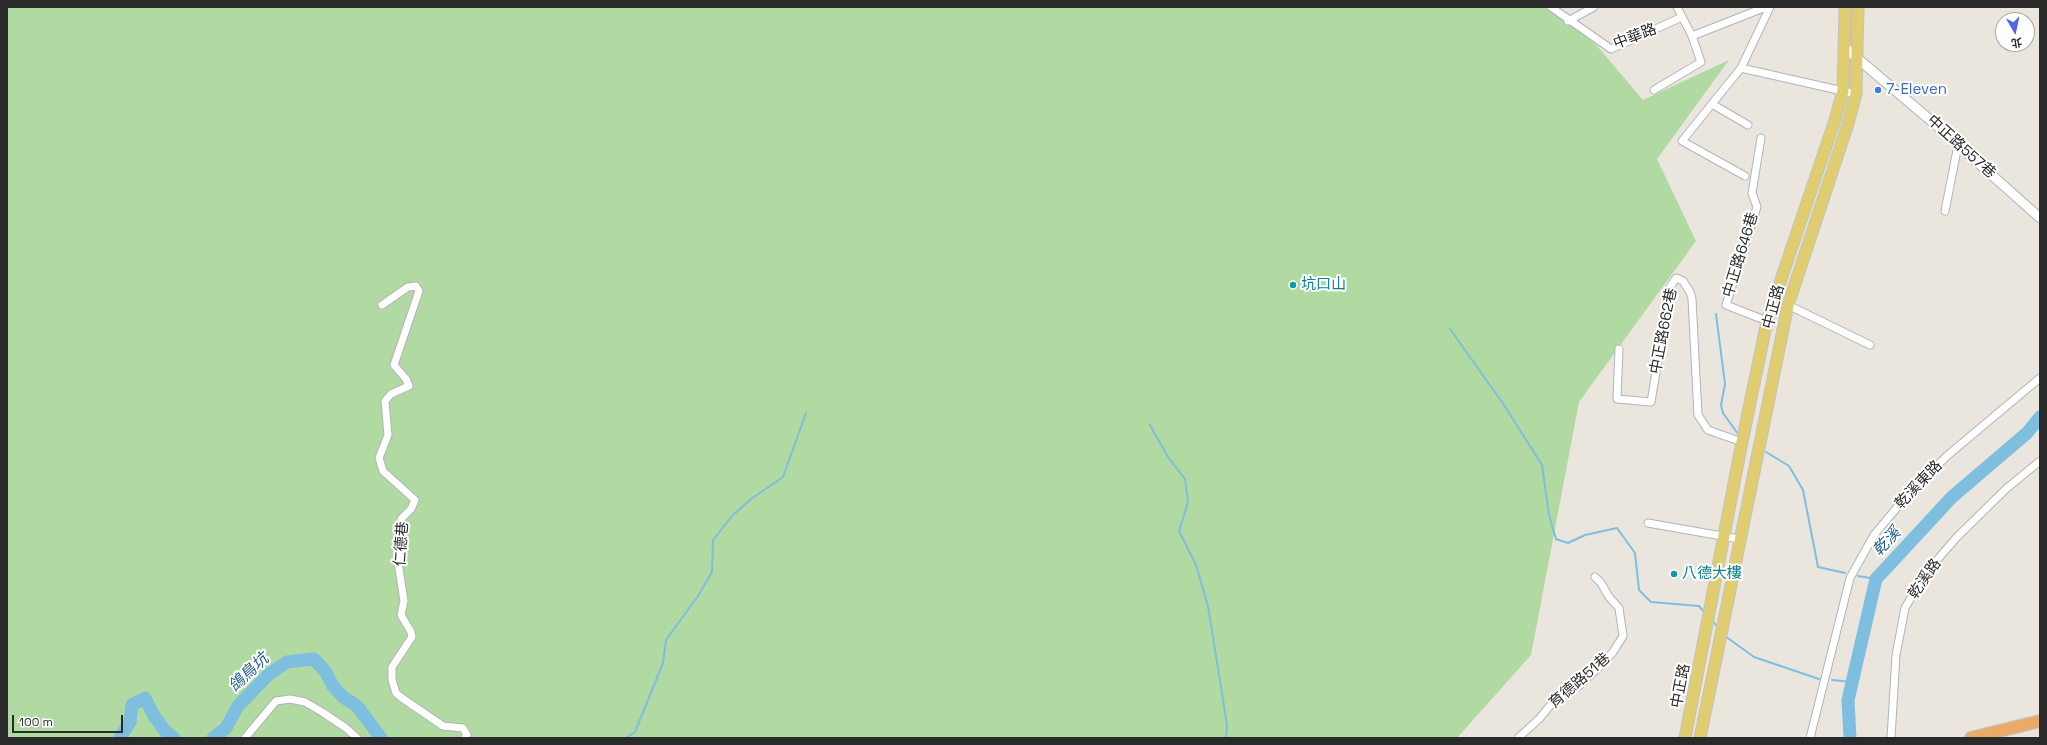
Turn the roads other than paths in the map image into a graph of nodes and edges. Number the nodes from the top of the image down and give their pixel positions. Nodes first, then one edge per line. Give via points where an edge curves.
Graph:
1 (1551, 7) edge
2 (1594, 7) edge
3 (1677, 7) edge
4 (1766, 7) edge
5 (1770, 7) edge
6 (1845, 7) edge
7 (1858, 7) edge
8 (1682, 17) junction
9 (1568, 21) junction
10 (1692, 36) junction
11 (1844, 47) junction
12 (1858, 58) junction
13 (1741, 68) junction
14 (1654, 90) dead end
15 (1843, 91) junction
16 (1856, 94) junction
17 (1712, 104) junction
18 (1748, 125) dead end
19 (1761, 138) dead end
20 (1958, 145) junction
21 (1745, 176) dead end
22 (1945, 211) dead end
23 (2040, 218) edge
24 (382, 305) dead end
25 (1788, 305) junction
26 (1767, 321) junction
27 (1762, 344) junction
28 (1870, 345) dead end
29 (1779, 346) junction
30 (1619, 349) dead end
31 (2040, 378) edge
32 (1742, 442) junction
33 (2040, 461) edge
34 (1648, 523) dead end
35 (1724, 536) junction
36 (1739, 539) junction
37 (1595, 577) dead end
38 (2040, 721) edge
39 (2040, 729) edge
40 (245, 738) edge
41 (357, 738) edge
42 (465, 738) edge
43 (1518, 738) edge
44 (1685, 738) edge
45 (1700, 738) edge
46 (1810, 738) edge
47 (1891, 738) edge
48 (1971, 738) edge
49 (2005, 738) edge

1 - 9 street, 中華路
2 - 9 street
3 - 8 street
4 - 10 street
5 - 13 street
6 - 11 main road, 中正路
7 - 12 main road, 中正路
8 - 9 street, 中華路 via 1611,49
8 - 10 street
10 - 14 street via 1700,62
11 - 12 street, 中正路557巷
11 - 15 main road, 中正路
12 - 16 main road, 中正路
12 - 20 street, 中正路557巷
13 - 15 street
13 - 17 street
15 - 16 street
15 - 26 main road, 中正路
16 - 25 main road, 中正路
17 - 18 street
17 - 21 street via 1682,141
19 - 26 street, 中正路646巷 via 1752,193 1757,206 1726,305
20 - 22 street
20 - 23 street, 中正路557巷
24 - 42 street, 仁德巷 via 408,288 416,286 419,291 394,365 409,386 391,394 384,401 388,435 379,458 383,470 415,500 412,509 401,519 398,562 404,601 401,615 412,637 392,667 392,680 396,693 402,698 443,726 463,728 467,735
25 - 28 street
25 - 29 main road, 中正路
26 - 27 main road, 中正路
27 - 29 main road
27 - 32 main road, 中正路
29 - 36 main road, 中正路
30 - 32 street, 中正路662巷 via 1617,399 1651,402 1670,287 1676,278 1682,281 1692,299 1698,414 1708,430
31 - 46 street, 乾溪東路 via 1948,455 1910,492 1874,535 1850,578
32 - 35 main road, 中正路
33 - 47 street, 乾溪路 via 2007,488 1957,537 1924,575 1906,608 1896,655
34 - 35 street
35 - 36 street
35 - 44 main road, 中正路
36 - 45 main road, 中正路
37 - 43 street, 育德路51巷 via 1619,608 1623,636 1599,667 1580,685 1554,701
38 - 48 highway
39 - 49 highway
40 - 41 street via 276,701 290,698 305,702

